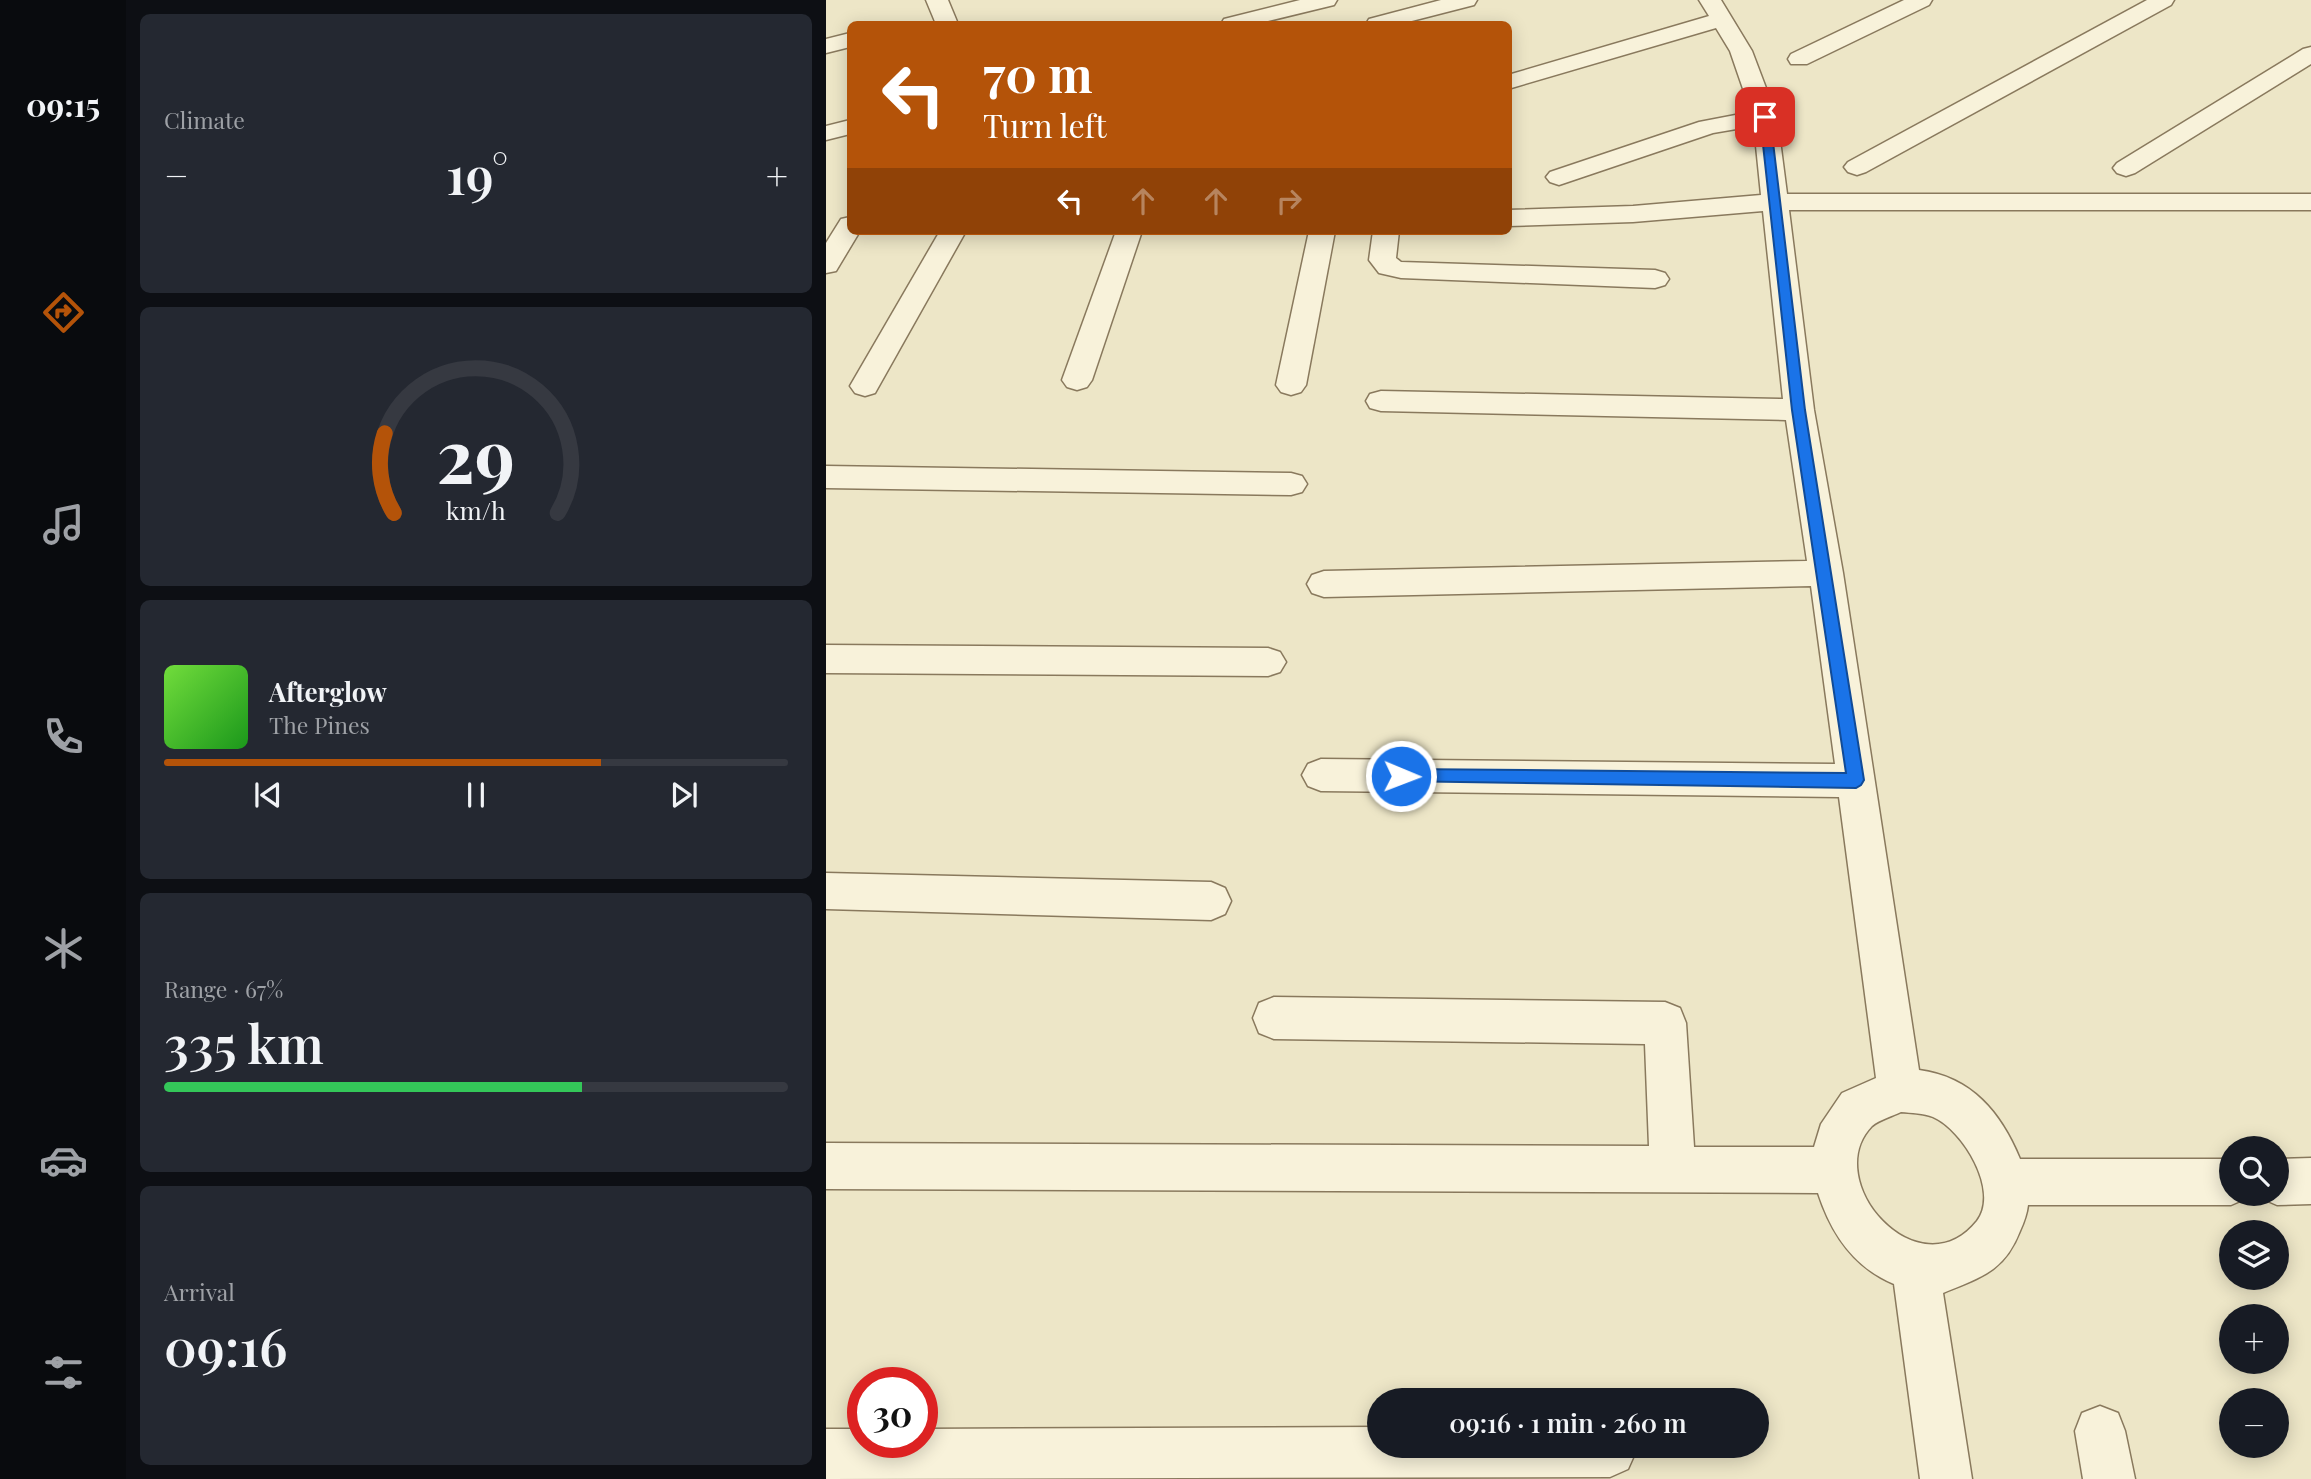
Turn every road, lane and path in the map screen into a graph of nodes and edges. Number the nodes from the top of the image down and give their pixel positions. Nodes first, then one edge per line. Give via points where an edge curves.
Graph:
1 (937, 0) edge
2 (1326, 0) edge
3 (1466, 0) edge
4 (1921, 0) edge
5 (2163, 0) edge
6 (1716, 9) edge
7 (946, 21) edge
8 (1244, 21) edge
9 (1388, 21) edge
10 (847, 41) edge
11 (826, 46) edge
12 (2311, 54) edge
13 (1800, 59) dead end
14 (1512, 81) edge
15 (1765, 117) junction
16 (847, 128) edge
17 (826, 133) edge
18 (1857, 167) dead end
19 (2126, 168) dead end
20 (1559, 177) dead end
21 (1775, 202) junction
22 (2311, 202) edge
23 (847, 218) edge
24 (1512, 218) edge
25 (826, 219) edge
26 (847, 230) edge
27 (951, 235) edge
28 (1128, 235) edge
29 (1321, 235) edge
30 (1386, 235) edge
31 (826, 265) edge
32 (1655, 279) dead end
33 (1077, 380) dead end
34 (1291, 385) dead end
35 (865, 386) dead end
36 (1381, 401) dead end
37 (1799, 410) junction
38 (826, 477) edge
39 (1291, 484) dead end
40 (1826, 573) junction
41 (1324, 584) dead end
42 (826, 659) edge
43 (1268, 662) dead end
44 (1321, 775) dead end
45 (1856, 780) junction
46 (826, 891) edge
47 (1210, 901) dead end
48 (1274, 1018) dead end
49 (1900, 1090) junction
50 (826, 1166) edge
51 (1673, 1169) junction
52 (1833, 1170) junction
53 (2311, 1181) edge
54 (2005, 1182) junction
55 (2219, 1182) edge
56 (2289, 1182) edge
57 (1915, 1268) junction
58 (1367, 1452) edge
59 (826, 1455) edge
60 (1946, 1479) edge

1 - 7 street
2 - 8 street
3 - 9 street
4 - 13 street
5 - 18 street
6 - 14 street
6 - 15 street via 1753,79
10 - 11 street
12 - 19 street
15 - 20 street via 1708,127
15 - 21 street
16 - 17 street
21 - 22 street
21 - 24 street
21 - 37 street
23 - 25 street
26 - 31 street
27 - 35 street
28 - 33 street
29 - 34 street
30 - 32 street via 1382,260 1401,270
36 - 37 street
37 - 40 street
38 - 39 street
40 - 41 street
40 - 45 street
42 - 43 street
44 - 45 street
45 - 49 street
46 - 47 street
48 - 51 street via 1665,1023
49 - 52 street via 1878,1095 1859,1107 1845,1124
49 - 54 street via 1947,1100 1968,1114 1999,1157
50 - 51 street
51 - 52 street
52 - 57 street via 1850,1220 1868,1242
53 - 56 street
54 - 55 street
54 - 57 street via 1997,1231 1983,1250 1964,1264
57 - 60 street
58 - 59 street

